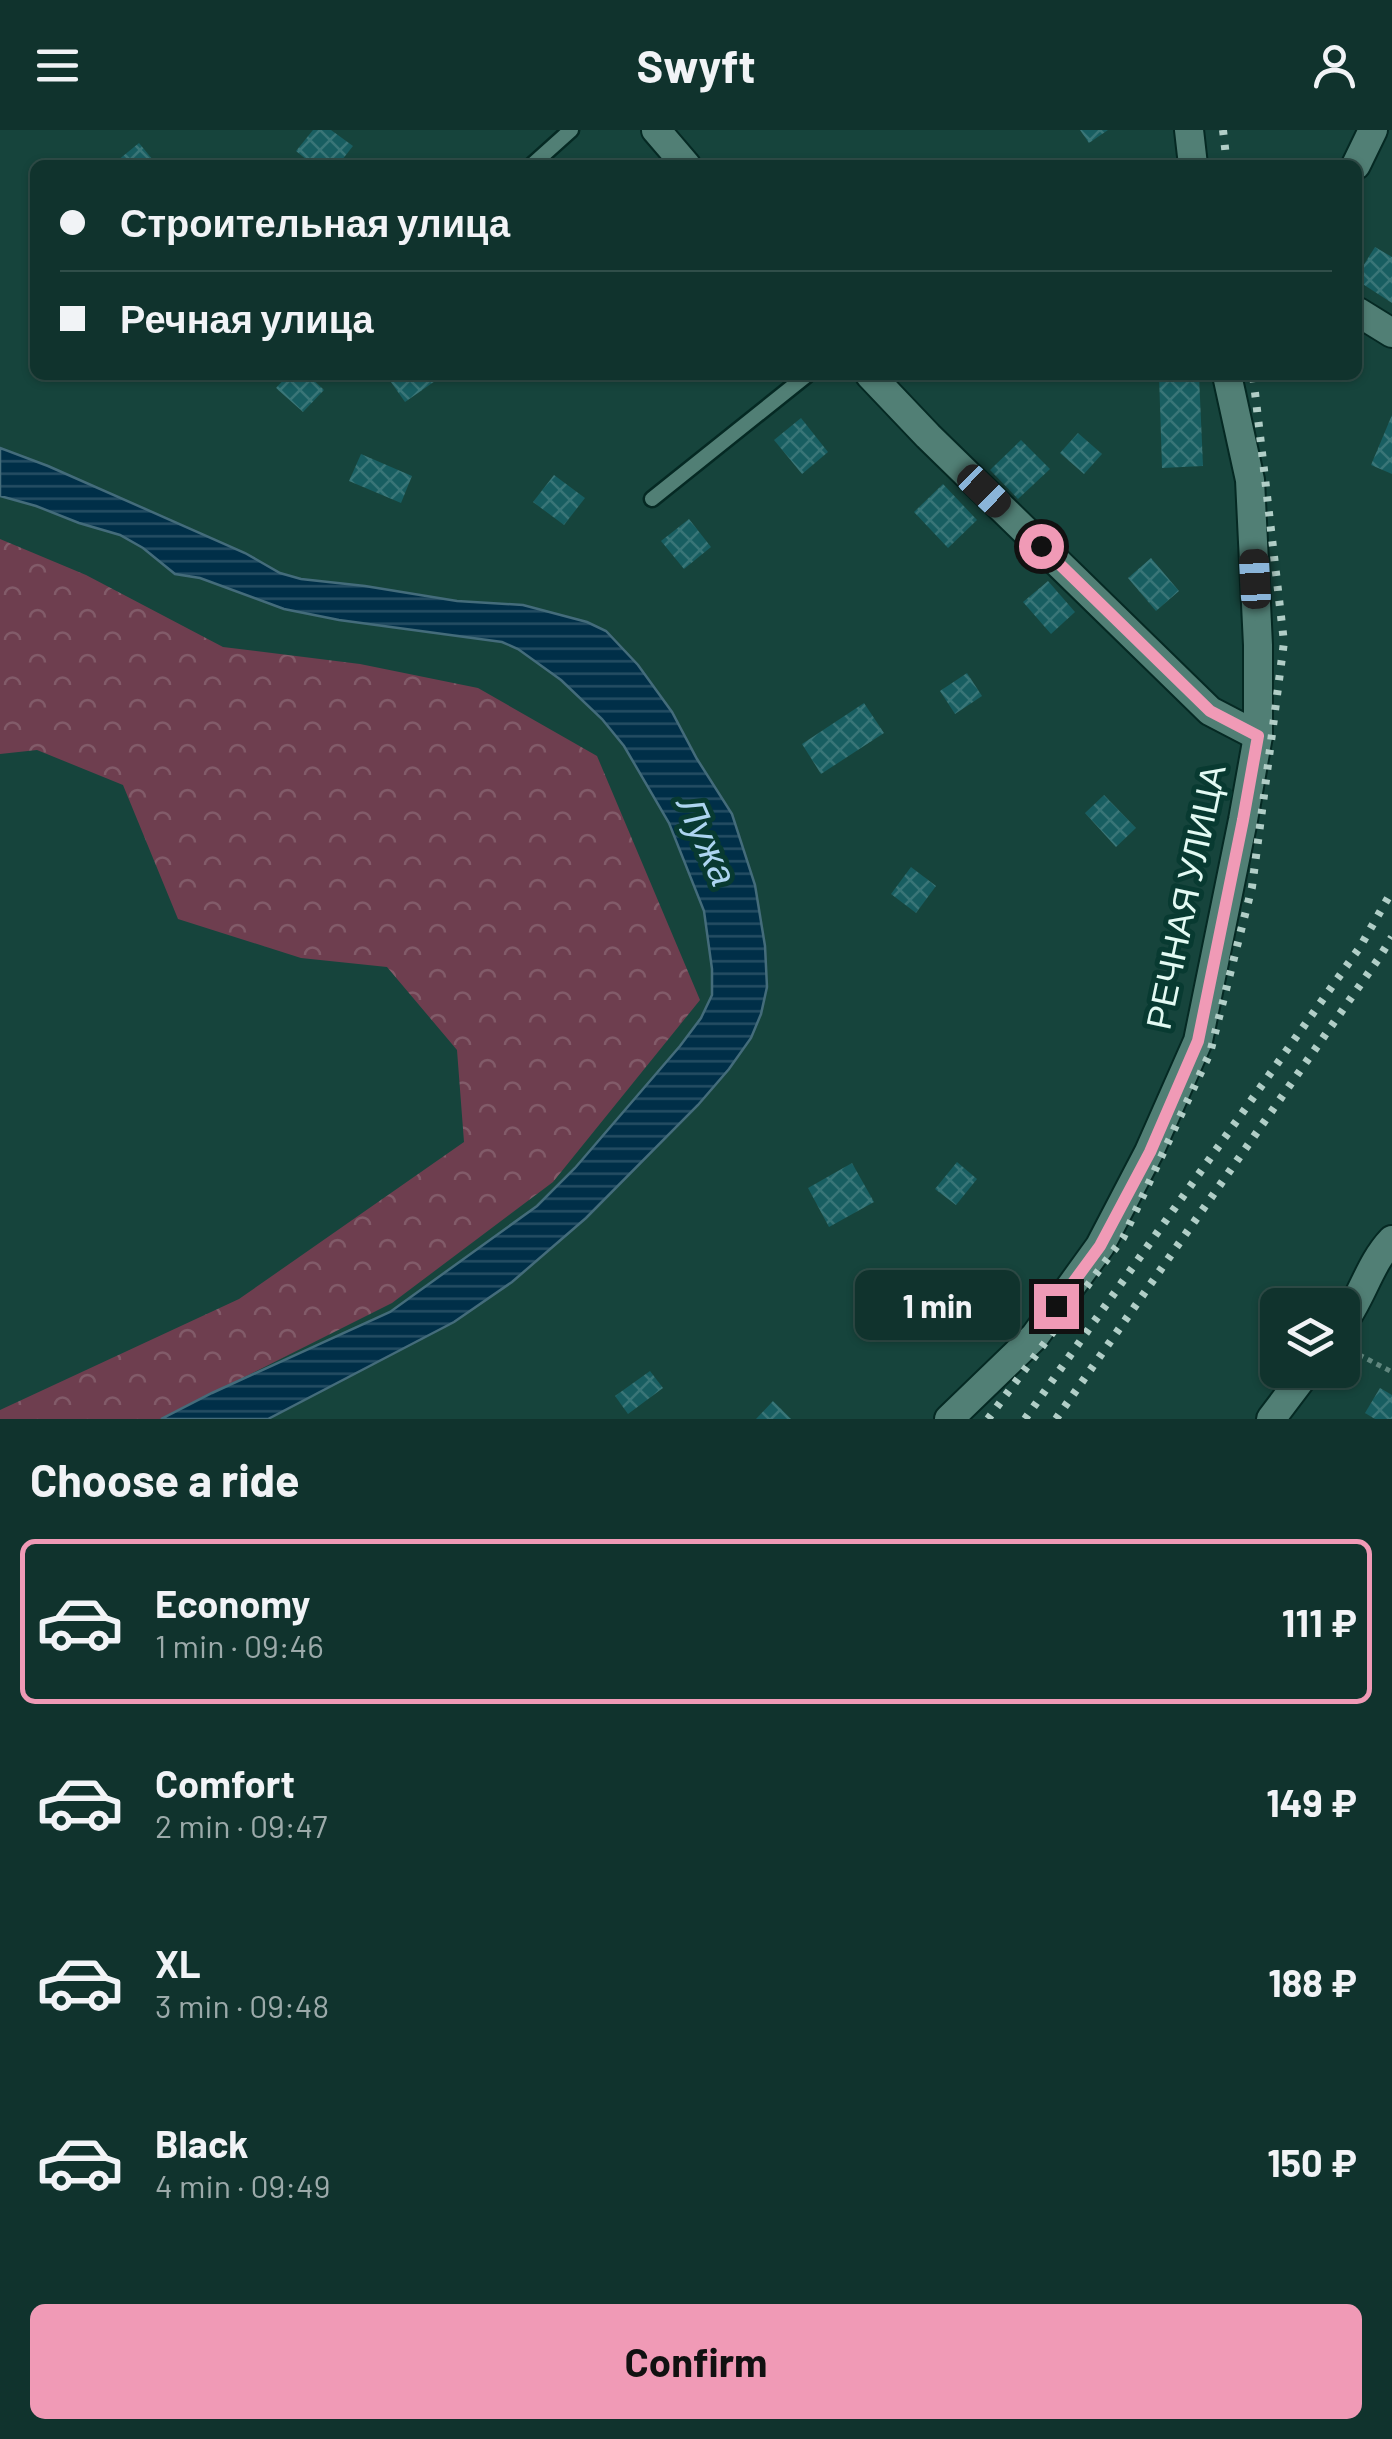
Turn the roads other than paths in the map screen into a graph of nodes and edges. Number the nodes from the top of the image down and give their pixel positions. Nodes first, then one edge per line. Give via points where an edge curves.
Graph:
1 (571, 130) edge
2 (656, 130) edge
3 (1189, 130) edge
4 (1372, 130) edge
5 (538, 160) edge
6 (682, 160) edge
7 (1192, 160) edge
8 (1358, 160) edge
9 (1362, 314) edge
10 (1392, 333) edge
11 (801, 380) edge
12 (875, 380) edge
13 (1228, 380) edge
14 (652, 498) dead end
15 (1258, 736) junction
16 (1392, 1240) edge
17 (1360, 1296) edge
18 (1294, 1388) edge
19 (949, 1419) edge
20 (1271, 1419) edge

1 - 5 lane
2 - 6 street
3 - 7 street
4 - 8 street
9 - 10 street
11 - 14 lane
12 - 15 street via 1210,711
13 - 15 street, РЕЧНАЯ УЛИЦА via 1250,480
15 - 19 street, РЕЧНАЯ УЛИЦА via 1198,1041 1150,1152 1100,1246 1035,1336
16 - 17 street
18 - 20 street

